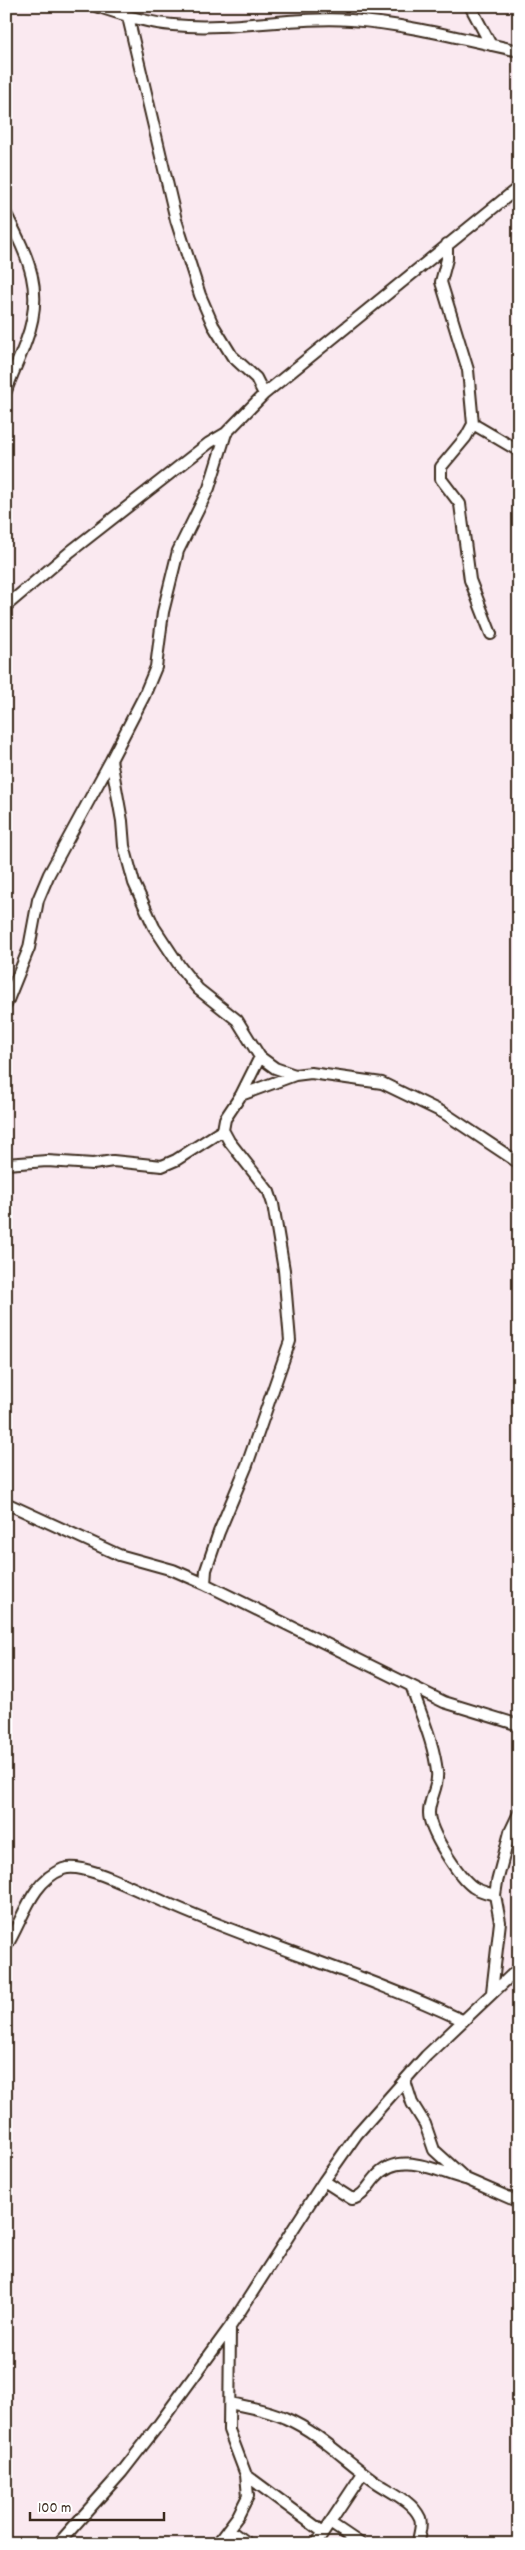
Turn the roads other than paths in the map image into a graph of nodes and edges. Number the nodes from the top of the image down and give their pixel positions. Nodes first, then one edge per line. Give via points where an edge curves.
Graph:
1 (96, 6) edge
2 (470, 6) edge
3 (128, 17) junction
4 (490, 45) junction
5 (519, 51) edge
6 (519, 187) edge
7 (6, 214) edge
8 (447, 244) junction
9 (6, 391) edge
10 (264, 394) junction
11 (473, 424) junction
12 (226, 433) junction
13 (519, 451) edge
14 (6, 606) edge
15 (492, 634) dead end
16 (111, 760) junction
17 (6, 1005) edge
18 (260, 1057) junction
19 (295, 1075) junction
20 (241, 1095) junction
21 (223, 1130) junction
22 (519, 1163) edge
23 (6, 1164) edge
24 (6, 1503) edge
25 (205, 1584) junction
26 (412, 1688) junction
27 (519, 1725) edge
28 (519, 1813) edge
29 (495, 1895) junction
30 (6, 1947) edge
31 (519, 1968) edge
32 (492, 1992) junction
33 (462, 2020) junction
34 (405, 2081) junction
35 (466, 2180) junction
36 (324, 2181) junction
37 (519, 2202) edge
38 (230, 2327) junction
39 (230, 2403) junction
40 (364, 2472) junction
41 (246, 2475) junction
42 (330, 2523) junction
43 (228, 2529) junction
44 (323, 2532) junction
45 (58, 2544) edge
46 (217, 2544) edge
47 (248, 2544) edge
48 (316, 2544) edge
49 (362, 2544) edge
50 (418, 2544) edge

1 - 3 street
2 - 4 street
3 - 4 street via 173,25 351,20
3 - 10 street via 176,220 200,295 229,350 256,378
4 - 5 street
6 - 8 street
7 - 9 street via 20,240 36,292 33,319
8 - 10 street
8 - 11 street via 441,282 468,370
10 - 12 street
11 - 13 street
11 - 15 street via 442,467 440,479 460,504 470,580
12 - 14 street via 71,551
12 - 16 street via 209,488 178,551 156,667
16 - 17 street via 48,874 38,900 29,948
16 - 18 street via 128,864 154,927 198,989 237,1020
18 - 19 street via 275,1068
18 - 20 street
19 - 20 street
19 - 22 street via 311,1073 382,1083 444,1113
20 - 21 street via 225,1120
21 - 23 street via 162,1166 113,1161
21 - 25 street via 269,1192 273,1204 284,1270 290,1341 247,1465 219,1532 206,1570
24 - 25 street via 120,1555 173,1570
25 - 26 street
26 - 27 street via 444,1702
26 - 29 street via 437,1772 438,1786 429,1806 431,1827 464,1878 475,1888
28 - 29 street via 510,1832
29 - 32 street via 500,1922
30 - 33 street via 38,1888 51,1876 73,1867 123,1884 211,1924 415,1998
31 - 32 street
32 - 33 street
33 - 34 street
34 - 35 street via 434,2150
34 - 36 street via 357,2134
35 - 36 street via 407,2162 391,2164 360,2196 352,2199
35 - 37 street
36 - 38 street
38 - 39 street
38 - 45 street via 122,2472
39 - 40 street via 285,2417
39 - 41 street via 229,2430
40 - 42 street
40 - 50 street via 414,2509 421,2526
41 - 43 street via 248,2496
41 - 44 street
42 - 44 street
42 - 49 street
43 - 46 street
43 - 47 street
44 - 48 street

